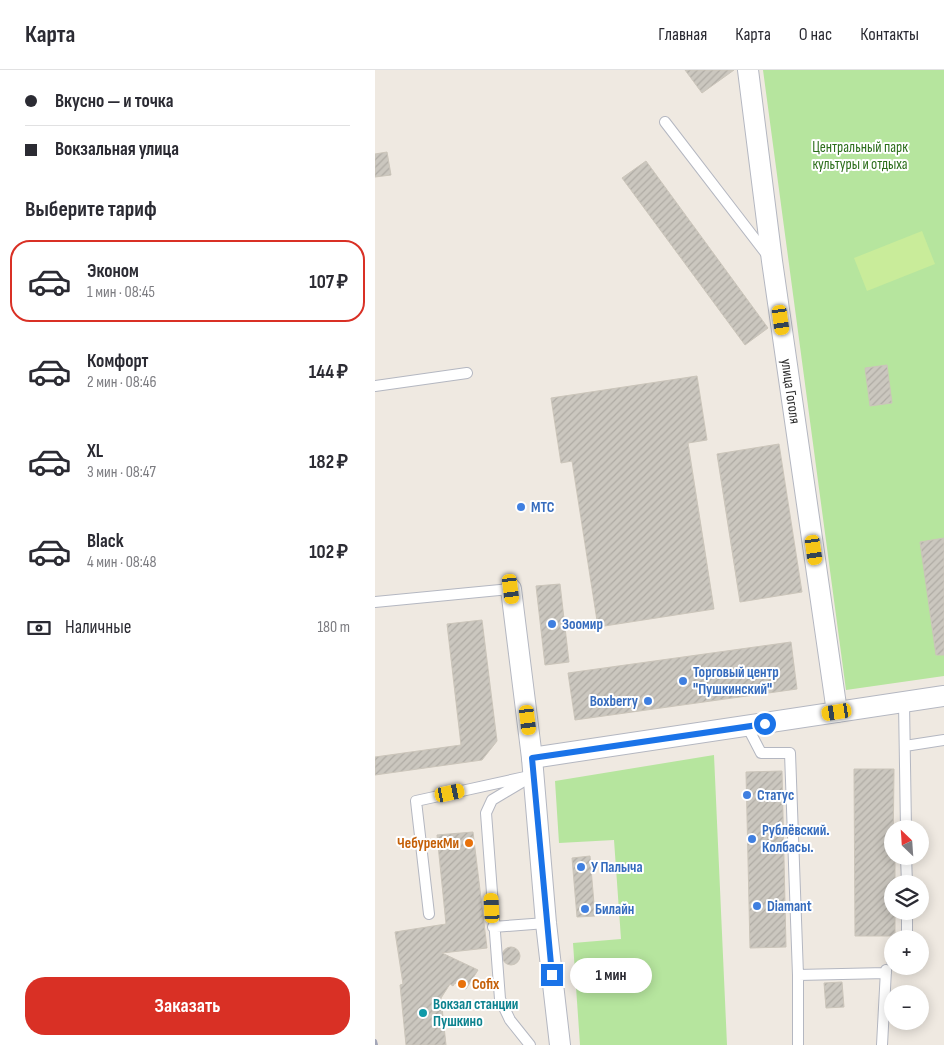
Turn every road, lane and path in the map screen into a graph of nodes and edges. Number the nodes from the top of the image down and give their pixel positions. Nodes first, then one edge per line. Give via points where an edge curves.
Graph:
1 (749, 70) edge
2 (665, 122) dead end
3 (772, 261) junction
4 (467, 373) dead end
5 (375, 386) edge
6 (511, 589) joint
7 (375, 602) edge
8 (944, 696) edge
9 (904, 702) junction
10 (837, 712) junction
11 (747, 726) junction
12 (944, 740) edge
13 (905, 746) junction
14 (533, 766) junction
15 (906, 820) edge
16 (429, 914) dead end
17 (546, 922) junction
18 (493, 927) junction
19 (884, 966) edge
20 (798, 975) junction
21 (888, 975) edge
22 (530, 1045) edge
23 (560, 1045) edge
24 (798, 1045) edge
25 (882, 1045) edge

1 - 3 street, улица Гоголя
2 - 3 lane
3 - 10 street, улица Гоголя
4 - 5 lane
6 - 7 lane
6 - 14 street
8 - 9 street
9 - 10 street
9 - 13 lane
10 - 11 street
11 - 14 street
11 - 20 lane via 761,753 790,753
12 - 13 lane
13 - 15 lane
14 - 16 lane via 416,800
14 - 17 street
14 - 18 lane via 493,800 486,814
17 - 18 lane
17 - 23 street
18 - 22 lane via 500,999 510,1020
19 - 20 lane
20 - 24 lane
21 - 25 lane

